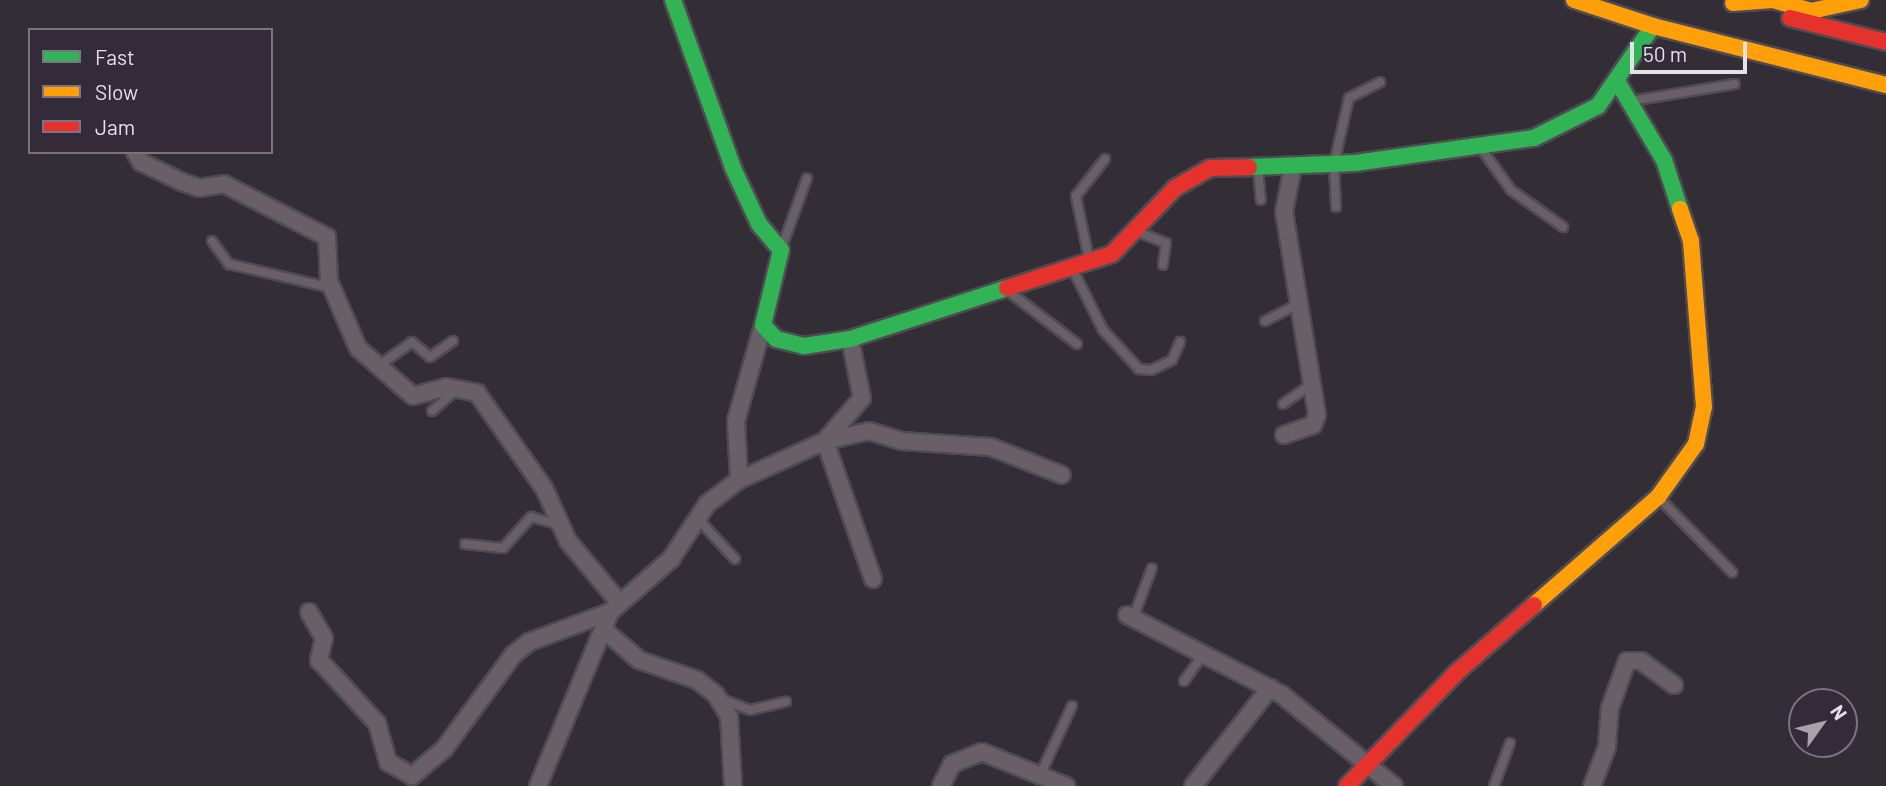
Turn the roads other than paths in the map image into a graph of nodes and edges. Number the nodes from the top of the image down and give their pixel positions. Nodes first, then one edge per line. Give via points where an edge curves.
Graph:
1 (673, 0) edge
2 (1574, 0) edge
3 (1861, 0) edge
4 (1729, 1) edge
5 (1653, 26) junction
6 (1886, 42) edge
7 (1617, 81) junction
8 (1380, 82) dead end
9 (1735, 84) dead end
10 (1886, 85) edge
11 (1628, 101) junction
12 (1480, 147) junction
13 (136, 154) edge
14 (1105, 159) dead end
15 (1334, 164) junction
16 (1258, 165) junction
17 (1293, 166) junction
18 (807, 178) dead end
19 (1261, 200) dead end
20 (1336, 207) dead end
21 (1563, 227) dead end
22 (1136, 231) junction
23 (212, 241) dead end
24 (781, 250) junction
25 (1090, 262) junction
26 (1163, 265) dead end
27 (1072, 268) junction
28 (1008, 291) junction
29 (335, 293) junction
30 (1299, 304) junction
31 (1265, 321) dead end
32 (763, 325) junction
33 (850, 339) junction
34 (453, 341) dead end
35 (1180, 342) dead end
36 (1077, 344) dead end
37 (377, 367) junction
38 (1312, 384) junction
39 (459, 387) junction
40 (1283, 404) dead end
41 (432, 411) dead end
42 (1284, 435) dead end
43 (825, 441) junction
44 (1062, 475) dead end
45 (739, 480) junction
46 (1658, 496) junction
47 (697, 518) junction
48 (558, 524) junction
49 (466, 544) dead end
50 (735, 559) dead end
51 (1153, 568) dead end
52 (1732, 572) dead end
53 (873, 579) dead end
54 (614, 606) junction
55 (309, 612) dead end
56 (1130, 617) joint
57 (604, 630) junction
58 (1204, 653) junction
59 (1184, 681) dead end
60 (1674, 685) dead end
61 (1270, 688) junction
62 (716, 695) junction
63 (786, 702) dead end
64 (1072, 706) dead end
65 (1510, 743) dead end
66 (1365, 763) junction
67 (1041, 773) junction
68 (538, 786) edge
69 (733, 786) edge
70 (941, 786) edge
71 (1066, 786) edge
72 (1193, 786) edge
73 (1348, 786) edge
74 (1394, 786) edge
75 (1494, 786) edge
76 (1592, 786) edge

1 - 24 main road via 733,168 759,224
2 - 5 main road
3 - 4 main road via 1811,11 1773,1
4 - 6 main road
5 - 7 main road
5 - 10 main road
7 - 11 main road
7 - 12 main road via 1604,100 1576,121 1534,138
8 - 15 lane via 1349,98
9 - 11 lane
11 - 46 main road via 1664,160 1683,208 1702,340 1704,407 1696,444 1682,470
12 - 15 main road
12 - 21 lane via 1511,190
13 - 29 street via 141,162 182,182 198,188 224,184 321,232 331,243 327,272
14 - 25 lane via 1076,196
15 - 17 main road
15 - 20 lane
16 - 17 main road
16 - 19 lane
16 - 22 main road via 1222,166 1191,176
17 - 30 street via 1284,212
18 - 24 lane
22 - 25 main road via 1112,254
22 - 26 lane via 1166,243
23 - 29 lane via 229,264 325,284
24 - 32 main road
25 - 27 main road
27 - 28 main road
27 - 35 lane via 1103,330 1139,369 1151,370 1172,360
28 - 33 main road
28 - 36 lane
29 - 37 street via 358,348
30 - 31 lane
30 - 38 street
32 - 33 main road via 776,339 804,346
32 - 45 street via 736,421
33 - 43 street via 862,398 849,419
34 - 37 lane via 430,357 412,342
37 - 39 street via 413,396
38 - 40 lane
38 - 42 street via 1316,421
39 - 41 lane
39 - 48 street via 477,393 501,420 552,502
43 - 44 street via 869,431 901,441 945,440 1023,456
43 - 45 street
43 - 53 street
45 - 47 street
46 - 52 lane
46 - 66 main road via 1457,672
47 - 50 lane
47 - 54 street via 670,559
48 - 49 lane via 531,517 503,548
48 - 54 street
51 - 56 lane
54 - 55 street via 528,642 513,655 444,749 412,776 388,762 377,723 319,660 324,638
54 - 57 street
56 - 58 street
57 - 62 street via 639,660 697,680
57 - 68 street
58 - 59 lane
58 - 61 street
60 - 76 street via 1641,661 1627,661 1610,708 1607,747
61 - 66 street
61 - 72 street
62 - 63 lane via 739,709
62 - 69 street via 729,716
64 - 67 lane
65 - 75 lane
66 - 73 main road
66 - 74 street
67 - 70 street via 969,753 952,764
67 - 71 street

